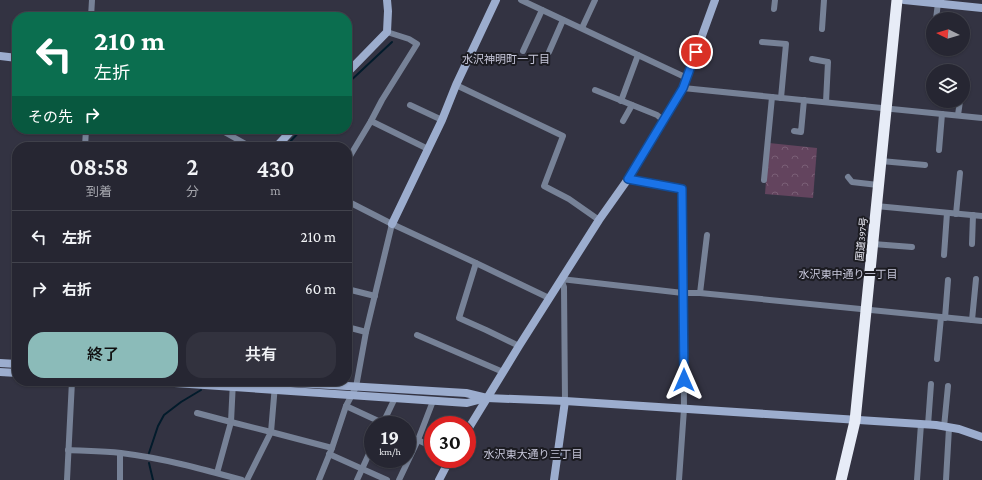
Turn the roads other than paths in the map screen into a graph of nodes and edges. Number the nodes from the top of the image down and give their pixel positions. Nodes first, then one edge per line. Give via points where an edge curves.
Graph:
1 (92, 0) edge
2 (387, 0) edge
3 (496, 0) edge
4 (521, 0) edge
5 (595, 0) edge
6 (715, 0) edge
7 (775, 0) edge
8 (824, 0) edge
9 (897, 0) edge
10 (904, 0) edge
11 (938, 3) junction
12 (982, 8) edge
13 (774, 9) dead end
14 (542, 10) junction
15 (91, 12) edge
16 (937, 12) edge
17 (563, 20) junction
18 (582, 28) junction
19 (822, 29) dead end
20 (387, 32) junction
21 (762, 42) dead end
22 (524, 52) dead end
23 (549, 52) dead end
24 (638, 54) junction
25 (0, 56) edge
26 (12, 57) edge
27 (812, 59) dead end
28 (352, 68) edge
29 (687, 78) junction
30 (456, 85) junction
31 (683, 88) junction
32 (595, 90) dead end
33 (772, 97) junction
34 (781, 98) junction
35 (804, 100) junction
36 (622, 101) junction
37 (826, 102) junction
38 (410, 105) dead end
39 (632, 105) junction
40 (886, 108) junction
41 (959, 108) edge
42 (942, 114) junction
43 (958, 115) junction
44 (982, 118) edge
45 (442, 120) junction
46 (663, 120) junction
47 (371, 121) junction
48 (624, 121) dead end
49 (794, 131) dead end
50 (228, 134) edge
51 (289, 134) edge
52 (242, 142) edge
53 (281, 142) edge
54 (428, 149) junction
55 (939, 150) dead end
56 (352, 153) edge
57 (881, 161) junction
58 (925, 165) dead end
59 (960, 173) dead end
60 (848, 177) dead end
61 (628, 179) junction
62 (764, 180) dead end
63 (878, 185) junction
64 (352, 204) edge
65 (876, 206) junction
66 (947, 213) junction
67 (956, 214) junction
68 (973, 215) junction
69 (982, 216) edge
70 (599, 220) junction
71 (392, 224) junction
72 (707, 235) dead end
73 (873, 244) junction
74 (972, 244) dead end
75 (912, 247) dead end
76 (944, 255) dead end
77 (476, 263) junction
78 (561, 279) junction
79 (976, 279) dead end
80 (948, 280) dead end
81 (352, 289) edge
82 (683, 293) junction
83 (700, 293) junction
84 (375, 296) junction
85 (549, 298) junction
86 (866, 310) junction
87 (943, 318) junction
88 (972, 320) junction
89 (982, 321) edge
90 (352, 328) edge
91 (366, 332) junction
92 (417, 335) dead end
93 (519, 346) junction
94 (937, 359) dead end
95 (0, 363) edge
96 (12, 364) edge
97 (0, 372) edge
98 (503, 372) junction
99 (12, 373) edge
100 (931, 384) dead end
101 (72, 386) edge
102 (233, 386) edge
103 (275, 386) edge
104 (352, 386) edge
105 (356, 386) junction
106 (948, 386) dead end
107 (352, 395) junction
108 (395, 398) junction
109 (487, 398) junction
110 (434, 401) junction
111 (565, 401) junction
112 (346, 406) junction
113 (684, 409) junction
114 (198, 413) dead end
115 (367, 416) edge
116 (387, 416) edge
117 (476, 416) edge
118 (855, 421) junction
119 (231, 422) junction
120 (924, 425) junction
121 (946, 427) junction
122 (271, 432) junction
123 (982, 438) edge
124 (418, 440) junction
125 (424, 443) edge
126 (68, 450) junction
127 (331, 451) junction
128 (120, 453) junction
129 (364, 464) edge
130 (362, 468) junction
131 (445, 468) edge
132 (218, 476) edge
133 (235, 479) edge
134 (67, 480) edge
135 (120, 480) edge
136 (242, 480) edge
137 (247, 480) edge
138 (319, 480) edge
139 (357, 480) edge
140 (387, 480) edge
141 (399, 480) edge
142 (439, 480) edge
143 (554, 480) edge
144 (679, 480) edge
145 (841, 480) edge
146 (917, 480) edge
147 (946, 480) edge

1 - 15 street
2 - 20 street
3 - 30 street
4 - 14 street
5 - 18 street
6 - 29 street
7 - 13 street
8 - 19 street
9 - 40 highway, 国道397号
10 - 11 street
11 - 12 street
11 - 16 street
14 - 17 street
14 - 22 street
17 - 18 street
17 - 23 street
18 - 24 street
20 - 28 street
20 - 47 street via 417,44
21 - 34 street via 786,44
24 - 29 street
24 - 36 street
25 - 26 street
27 - 37 street via 828,62
29 - 31 street
30 - 45 street
30 - 70 street via 563,136 544,186 569,199
31 - 33 street
31 - 46 street
32 - 36 street
33 - 34 street
33 - 62 street
34 - 35 street
35 - 37 street
35 - 49 street via 801,132
36 - 39 street
37 - 40 street
38 - 45 street
39 - 46 street
39 - 48 street
40 - 42 street
40 - 57 highway, 国道397号
41 - 43 street
42 - 43 street
42 - 55 street
43 - 44 street
45 - 54 street
46 - 61 street
47 - 54 street
47 - 56 street
50 - 52 street
51 - 53 street
54 - 71 street
57 - 58 street
57 - 63 highway, 国道397号
59 - 67 street
60 - 63 street via 852,182
61 - 70 street
61 - 82 street via 682,189
63 - 65 highway, 国道397号
64 - 71 street
65 - 66 street
65 - 73 highway, 国道397号
66 - 67 street
66 - 76 street
67 - 68 street
68 - 69 street
68 - 74 street
70 - 78 street
71 - 77 street
71 - 84 street
72 - 83 street
73 - 75 street
73 - 86 highway, 国道397号
77 - 85 street
77 - 93 street via 459,318
78 - 82 street
78 - 85 street
78 - 111 street via 564,287
79 - 88 street
80 - 87 street
81 - 84 street
82 - 83 street
82 - 113 street
83 - 86 street
84 - 91 street
85 - 93 street
86 - 87 street
86 - 118 highway, 国道397号
87 - 88 street
87 - 94 street
88 - 89 street
90 - 91 street
91 - 105 street
92 - 98 street
93 - 98 street
95 - 96 street
97 - 99 street
98 - 109 street
100 - 120 street
101 - 126 street
102 - 119 street
103 - 107 street
103 - 122 street
104 - 105 street
105 - 107 street
105 - 109 street via 466,392
106 - 121 street
107 - 108 street
107 - 112 street
108 - 110 street
108 - 116 street
109 - 110 street via 467,403
109 - 111 street
109 - 117 street
110 - 124 street
111 - 113 street
111 - 143 street
112 - 115 street
112 - 127 street
113 - 118 street
113 - 144 street
114 - 119 street
118 - 120 street
118 - 145 highway, 国道397号
119 - 122 street
119 - 132 street
120 - 121 street
120 - 146 street
121 - 123 street
121 - 147 street
122 - 127 street
122 - 137 street
124 - 125 street
124 - 141 street
126 - 128 street
126 - 134 street
127 - 130 street
127 - 138 street
128 - 132 street via 183,464
128 - 135 street
129 - 130 street
130 - 139 street
130 - 140 street
131 - 142 street
132 - 133 street
133 - 136 street

